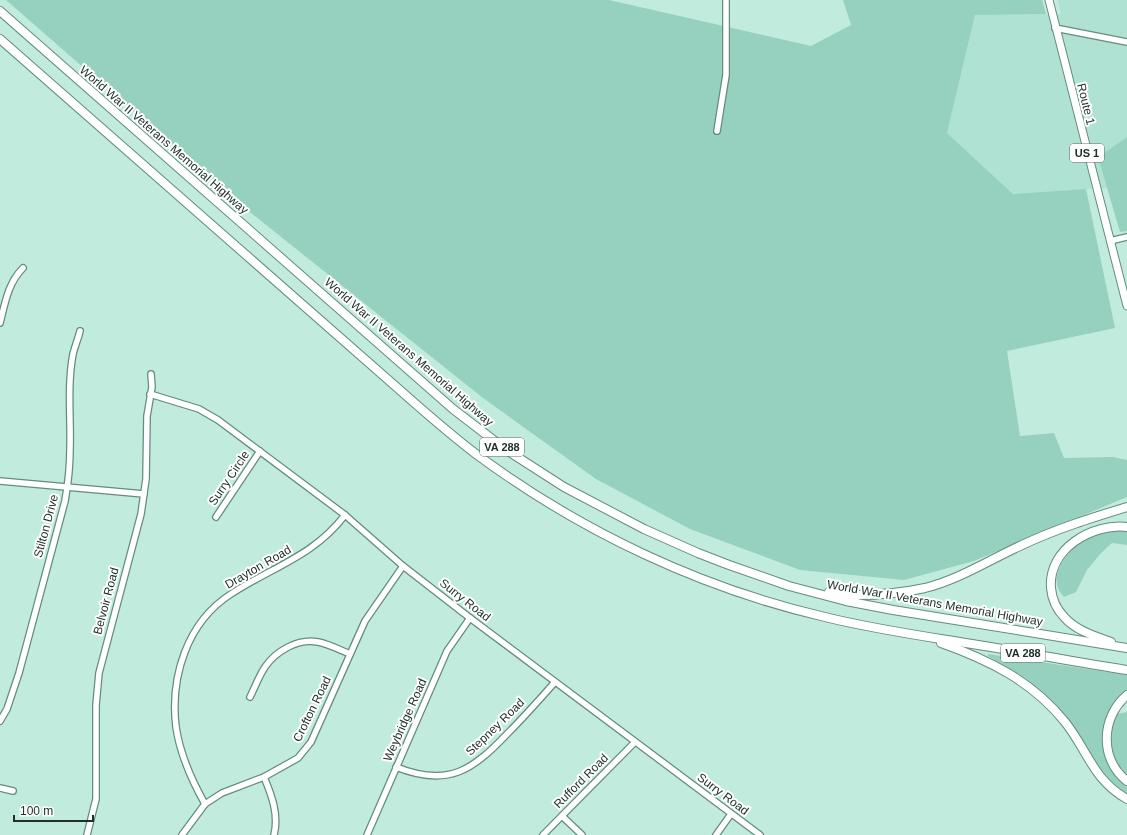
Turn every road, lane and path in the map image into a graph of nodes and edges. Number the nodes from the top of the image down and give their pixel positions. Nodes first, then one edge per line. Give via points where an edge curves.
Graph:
1 (726, 0) edge
2 (1048, 0) edge
3 (0, 11) edge
4 (1055, 28) junction
5 (0, 39) edge
6 (1127, 42) edge
7 (717, 131) dead end
8 (1127, 237) edge
9 (1110, 241) junction
10 (23, 268) dead end
11 (1127, 306) edge
12 (0, 323) edge
13 (80, 331) dead end
14 (151, 374) dead end
15 (150, 394) junction
16 (260, 451) junction
17 (0, 481) edge
18 (67, 487) junction
19 (144, 494) junction
20 (1127, 507) edge
21 (345, 515) junction
22 (216, 517) dead end
23 (1127, 527) edge
24 (403, 566) junction
25 (819, 594) junction
26 (470, 618) junction
27 (919, 635) junction
28 (1127, 648) edge
29 (350, 654) junction
30 (1127, 670) edge
31 (554, 682) junction
32 (1127, 695) edge
33 (250, 697) dead end
34 (0, 721) edge
35 (635, 742) junction
36 (396, 767) junction
37 (264, 777) junction
38 (1127, 781) edge
39 (0, 788) edge
40 (13, 791) dead end
41 (1127, 799) edge
42 (205, 804) junction
43 (731, 814) junction
44 (562, 816) junction
45 (88, 835) edge
46 (182, 835) edge
47 (274, 835) edge
48 (367, 835) edge
49 (543, 835) edge
50 (582, 835) edge
51 (716, 835) edge
52 (760, 835) edge

1 - 7 street via 726,75
2 - 4 main road, Route 1 / US 1
3 - 25 highway, World War II Veterans Memorial Highway / VA 288 via 453,409 505,449 564,487 668,540 729,565
4 - 6 street
4 - 9 main road, Route 1 / US 1
5 - 27 highway, VA 288 via 417,405 475,453 527,489 626,545 702,579 818,616
8 - 9 street
9 - 11 main road, Route 1 / US 1
10 - 12 street via 10,285
13 - 18 street, Stilton Drive via 71,371
14 - 15 street, Belvoir Road
15 - 16 street, Surry Road via 199,409
15 - 19 street, Belvoir Road
16 - 21 street, Surry Road
16 - 22 street, Surry Circle
17 - 18 street
18 - 19 street
18 - 34 street, Stilton Drive via 19,673 7,709
19 - 45 street, Belvoir Road via 99,673 96,705 96,799
20 - 25 highway via 1044,535 943,583 893,594
21 - 24 street, Surry Road
21 - 42 street, Drayton Road via 333,530 305,552 220,602 204,619 190,640 178,672 175,716 186,763
23 - 28 highway via 1101,529 1071,544 1056,562 1051,584 1057,608 1066,619 1098,637
24 - 26 street, Surry Road
24 - 29 street, Crofton Road via 365,621
25 - 28 highway, World War II Veterans Memorial Highway / VA 288 via 893,610
26 - 31 street, Surry Road
26 - 36 street, Weybridge Road via 447,651
27 - 30 highway, VA 288
27 - 41 highway via 986,660 1030,688 1065,722 1099,776 1110,788
29 - 33 street via 318,642 305,642 289,647 266,666
29 - 37 street, Crofton Road via 311,742 298,758
31 - 35 street, Surry Road
31 - 36 street, Stepney Road via 504,738 466,769 447,775 430,776
32 - 38 highway via 1113,710 1106,734 1111,760
35 - 43 street, Surry Road
35 - 44 street, Rufford Road
36 - 48 street, Weybridge Road
37 - 42 street, Crofton Road via 222,793
37 - 47 street via 275,809
39 - 40 street
42 - 46 street, Crofton Road
43 - 51 street
43 - 52 street, Surry Road
44 - 49 street, Rufford Road
44 - 50 street

